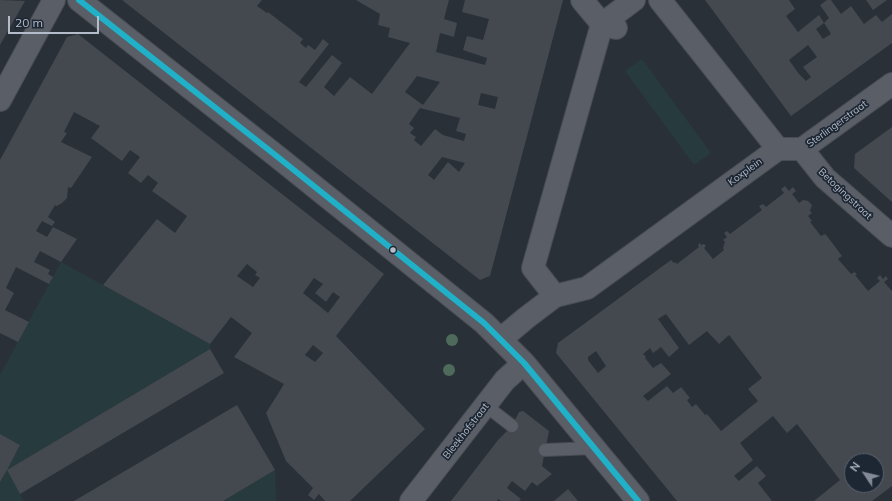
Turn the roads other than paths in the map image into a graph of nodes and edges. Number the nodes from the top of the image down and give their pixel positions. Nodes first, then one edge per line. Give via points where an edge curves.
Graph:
1 (54, 0) edge
2 (79, 0) edge
3 (582, 0) edge
4 (634, 0) edge
5 (660, 0) edge
6 (609, 26) junction
7 (892, 84) edge
8 (0, 100) edge
9 (778, 149) junction
10 (802, 149) junction
11 (892, 236) edge
12 (555, 296) junction
13 (501, 339) junction
14 (524, 363) junction
15 (485, 405) junction
16 (512, 426) dead end
17 (594, 448) junction
18 (545, 450) dead end
19 (411, 501) edge
20 (638, 501) edge

1 - 8 street
2 - 13 street via 304,178
3 - 6 street
4 - 6 street
5 - 9 street
6 - 12 street via 533,268
7 - 10 street, Sterlingerstraat
9 - 10 street, Sterlingerstraat
9 - 12 street, Koxplein via 587,288
10 - 11 street, Betogingstraat via 825,178
12 - 13 street, Koxplein
13 - 14 street
14 - 15 street, Bleekhofstraat via 505,380
14 - 17 street
15 - 16 lane
15 - 19 street, Bleekhofstraat
17 - 18 lane
17 - 20 street

